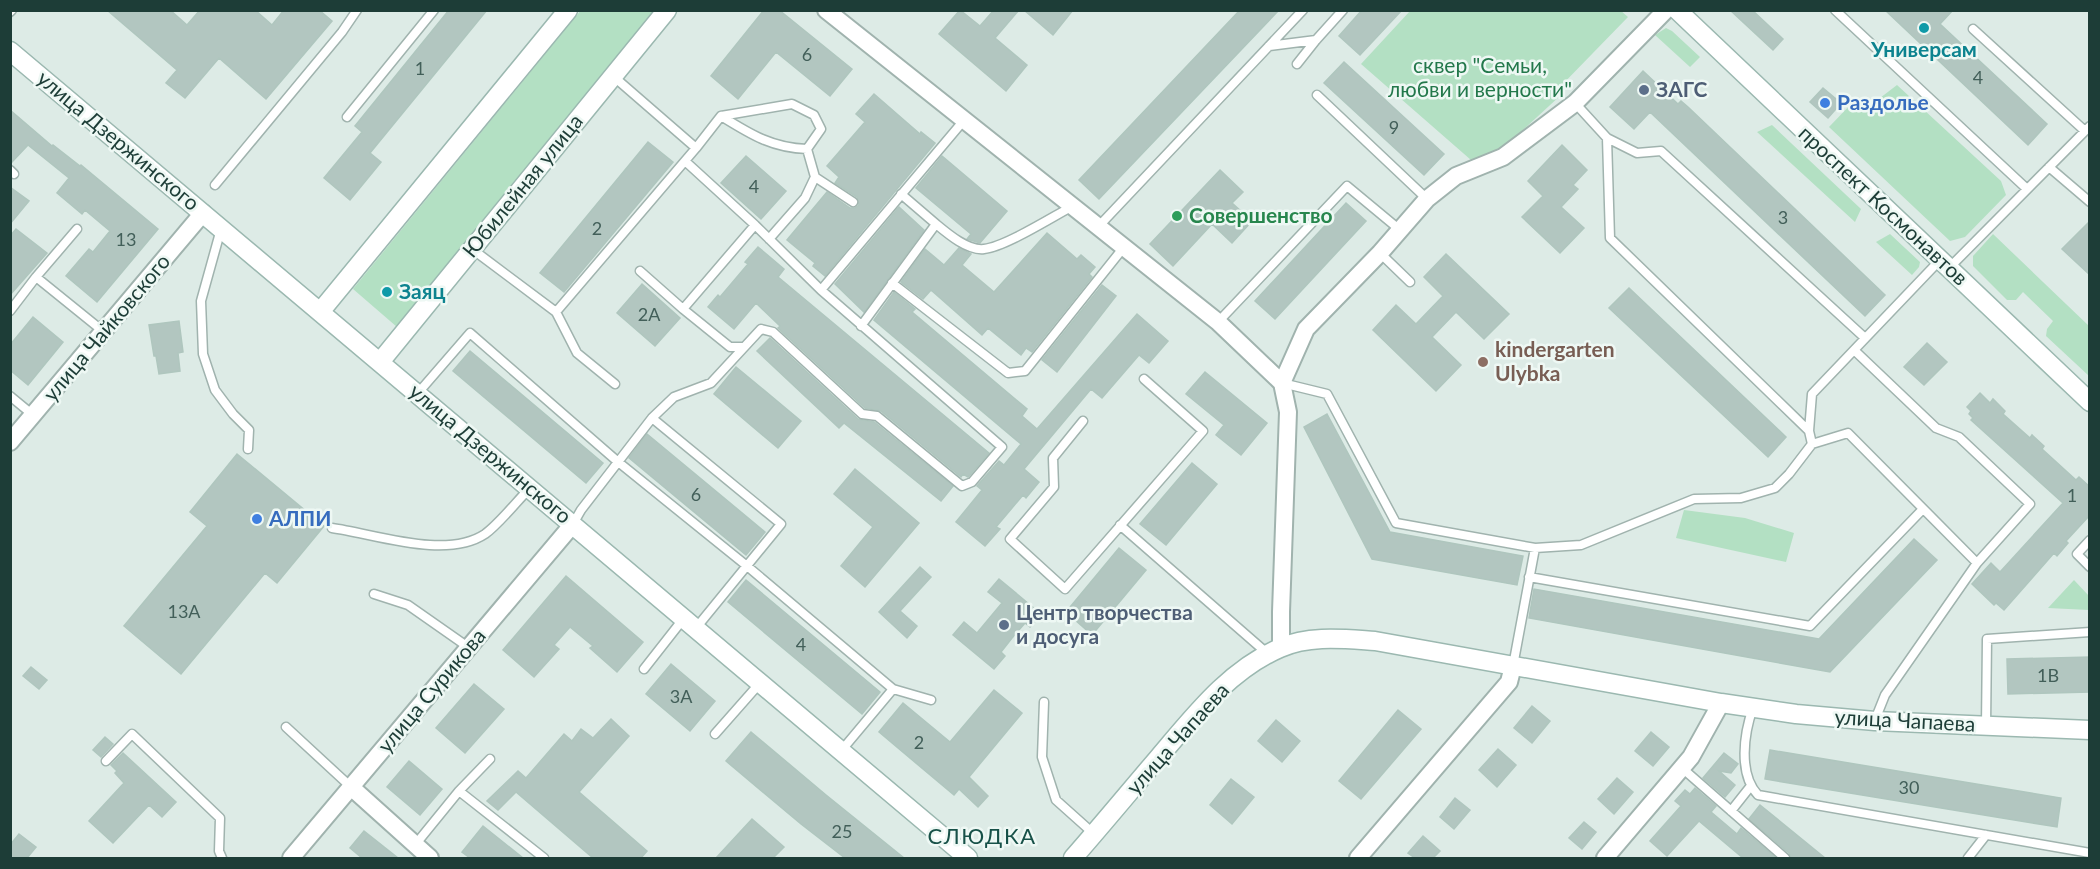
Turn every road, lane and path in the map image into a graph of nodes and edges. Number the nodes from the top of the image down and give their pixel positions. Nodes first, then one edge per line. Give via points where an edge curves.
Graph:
1 (357, 10) edge
2 (434, 10) edge
3 (568, 10) edge
4 (667, 10) edge
5 (1303, 10) edge
6 (1343, 10) edge
7 (1666, 10) edge
8 (1677, 10) edge
9 (1835, 10) edge
10 (830, 12) edge
11 (1973, 28) dead end
12 (1316, 40) junction
13 (1269, 46) junction
14 (10, 51) edge
15 (1297, 64) dead end
16 (613, 76) junction
17 (1317, 95) dead end
18 (1575, 103) junction
19 (721, 116) junction
20 (347, 117) dead end
21 (965, 119) junction
22 (2087, 129) edge
23 (1607, 138) junction
24 (696, 148) junction
25 (807, 148) junction
26 (685, 161) junction
27 (2049, 167) junction
28 (814, 177) junction
29 (215, 185) dead end
30 (2027, 189) junction
31 (901, 194) junction
32 (1426, 199) junction
33 (853, 202) dead end
34 (2090, 202) edge
35 (1073, 206) junction
36 (203, 213) junction
37 (936, 224) junction
38 (755, 225) junction
39 (1098, 227) junction
40 (221, 228) junction
41 (77, 229) dead end
42 (1400, 230) junction
43 (769, 238) junction
44 (1124, 247) junction
45 (471, 249) junction
46 (1380, 253) junction
47 (1944, 264) junction
48 (640, 271) dead end
49 (36, 277) junction
50 (892, 282) junction
51 (1410, 282) dead end
52 (821, 290) junction
53 (683, 309) junction
54 (10, 311) edge
55 (320, 312) junction
56 (556, 312) junction
57 (1218, 322) junction
58 (861, 326) junction
59 (104, 332) junction
60 (1865, 338) junction
61 (743, 347) junction
62 (1854, 350) junction
63 (380, 362) junction
64 (1144, 379) dead end
65 (1282, 383) junction
66 (615, 384) dead end
67 (418, 393) junction
68 (10, 396) edge
69 (2090, 402) edge
70 (34, 416) junction
71 (652, 418) junction
72 (1083, 421) dead end
73 (1809, 431) junction
74 (10, 442) edge
75 (1812, 444) junction
76 (248, 449) dead end
77 (617, 461) junction
78 (530, 488) junction
79 (1923, 509) junction
80 (573, 524) junction
81 (1120, 525) junction
82 (332, 528) dead end
83 (2090, 540) edge
84 (1535, 548) junction
85 (1977, 563) junction
86 (747, 566) junction
87 (2090, 567) edge
88 (1529, 576) junction
89 (374, 594) dead end
90 (690, 623) junction
91 (2090, 632) edge
92 (468, 647) junction
93 (1275, 651) junction
94 (1513, 666) junction
95 (644, 669) dead end
96 (760, 682) junction
97 (893, 689) junction
98 (931, 700) dead end
99 (1044, 702) dead end
100 (1721, 703) junction
101 (1753, 708) junction
102 (1875, 721) junction
103 (1986, 726) junction
104 (286, 727) dead end
105 (2090, 730) edge
106 (715, 734) dead end
107 (841, 751) junction
108 (490, 759) dead end
109 (106, 761) dead end
110 (1682, 768) junction
111 (351, 787) junction
112 (1750, 787) junction
113 (459, 791) junction
114 (1731, 812) junction
115 (1094, 834) junction
116 (1986, 835) junction
117 (415, 846) junction
118 (2090, 853) edge
119 (222, 858) edge
120 (291, 858) edge
121 (430, 858) edge
122 (544, 858) edge
123 (968, 858) edge
124 (1073, 858) edge
125 (1358, 858) edge
126 (1605, 858) edge
127 (1785, 858) edge
128 (1968, 858) edge

1 - 29 lane
2 - 20 lane
3 - 55 main road
4 - 16 main road, Юбилейная улица
5 - 13 lane
6 - 12 lane
7 - 18 street
8 - 47 main road, проспект Космонавтов
9 - 30 lane
10 - 21 street
11 - 22 lane
12 - 13 lane
12 - 15 lane
13 - 39 lane
14 - 36 main road, улица Дзержинского
16 - 24 lane
16 - 45 main road, Юбилейная улица
17 - 32 lane
18 - 23 lane
18 - 32 street via 1503,157 1456,176
19 - 24 lane
19 - 25 lane via 756,138 791,148
19 - 25 lane via 792,104 814,115 821,129
21 - 31 lane
21 - 35 street
22 - 27 lane
23 - 60 lane via 1638,153 1661,151
23 - 73 lane via 1610,238
24 - 26 lane
25 - 28 lane
26 - 38 lane
26 - 56 lane
27 - 30 lane
27 - 34 lane
28 - 33 lane
28 - 43 lane via 805,198
30 - 47 lane
31 - 37 lane
31 - 52 lane
32 - 42 street
35 - 37 lane via 983,250 956,241
35 - 39 street
36 - 40 main road, улица Дзержинского
36 - 59 street, улица Чайковского
37 - 50 lane
38 - 43 lane
38 - 53 lane
39 - 44 street
40 - 55 main road, улица Дзержинского
40 - 76 lane via 201,301 202,354 215,390 249,430
41 - 49 lane
42 - 46 street
42 - 57 lane via 1347,186
43 - 52 lane
44 - 50 lane via 1025,371 1008,373
44 - 57 street
45 - 56 lane
45 - 63 main road, Юбилейная улица
46 - 51 lane
46 - 65 street via 1305,329
47 - 60 lane
47 - 69 main road, проспект Космонавтов
48 - 53 lane
49 - 54 lane
49 - 59 lane
50 - 58 lane
52 - 58 lane
53 - 61 lane via 730,347
55 - 63 main road, улица Дзержинского
56 - 66 lane via 577,353
57 - 65 street
58 - 61 lane via 1002,447 972,482 962,486 877,416 862,414 773,332 761,329
59 - 70 street, улица Чайковского
60 - 62 lane
61 - 71 lane via 711,383 674,398
62 - 73 lane via 1812,394
62 - 85 lane via 1936,428 1959,437 2030,504
63 - 67 main road, улица Дзержинского
64 - 81 lane via 1203,431
65 - 84 lane via 1327,394 1396,523
65 - 93 street via 1288,412 1281,612
67 - 77 lane via 470,333
67 - 78 main road, улица Дзержинского
68 - 70 lane
70 - 74 street, улица Чайковского
71 - 77 lane
71 - 86 lane via 780,524
72 - 81 lane via 1053,458 1054,487 1010,539 1065,589
73 - 75 lane
75 - 79 lane via 1848,433
75 - 84 lane via 1775,488 1742,498 1694,499 1581,545
77 - 80 lane
77 - 86 lane
78 - 80 main road, улица Дзержинского
78 - 82 lane via 486,534 468,542 443,546 409,543
79 - 85 lane
79 - 88 lane via 1810,626
80 - 90 main road, улица Дзержинского
80 - 92 street, улица Сурикова
81 - 93 lane
83 - 87 lane via 2077,554
84 - 88 lane
85 - 102 lane via 1886,695
86 - 90 lane
86 - 97 lane
88 - 94 lane
89 - 92 lane via 408,605
90 - 95 lane
90 - 96 main road, улица Дзержинского
91 - 103 lane via 1987,639
92 - 111 street, улица Сурикова
93 - 94 main road, улица Чапаева via 1335,638 1375,641
93 - 115 main road, улица Чапаева via 1242,671 1211,697
94 - 100 main road, улица Чапаева
94 - 125 street via 1509,682
96 - 106 lane
96 - 107 main road, улица Дзержинского
97 - 98 lane
97 - 107 lane
99 - 115 lane via 1042,757 1056,800
100 - 101 main road, улица Чапаева
100 - 110 street
101 - 102 main road, улица Чапаева
101 - 112 lane via 1747,724 1745,760
102 - 103 main road, улица Чапаева
103 - 105 main road, улица Чапаева
104 - 111 lane
107 - 123 main road, улица Дзержинского
108 - 113 lane
109 - 119 lane via 132,734 220,818
110 - 114 lane
110 - 126 street
111 - 117 street
111 - 120 street, улица Сурикова
112 - 114 lane
112 - 116 lane via 1758,795 1772,799
113 - 117 lane
113 - 122 lane
114 - 127 lane
115 - 124 main road, улица Чапаева
116 - 118 lane
116 - 128 lane
117 - 121 street

